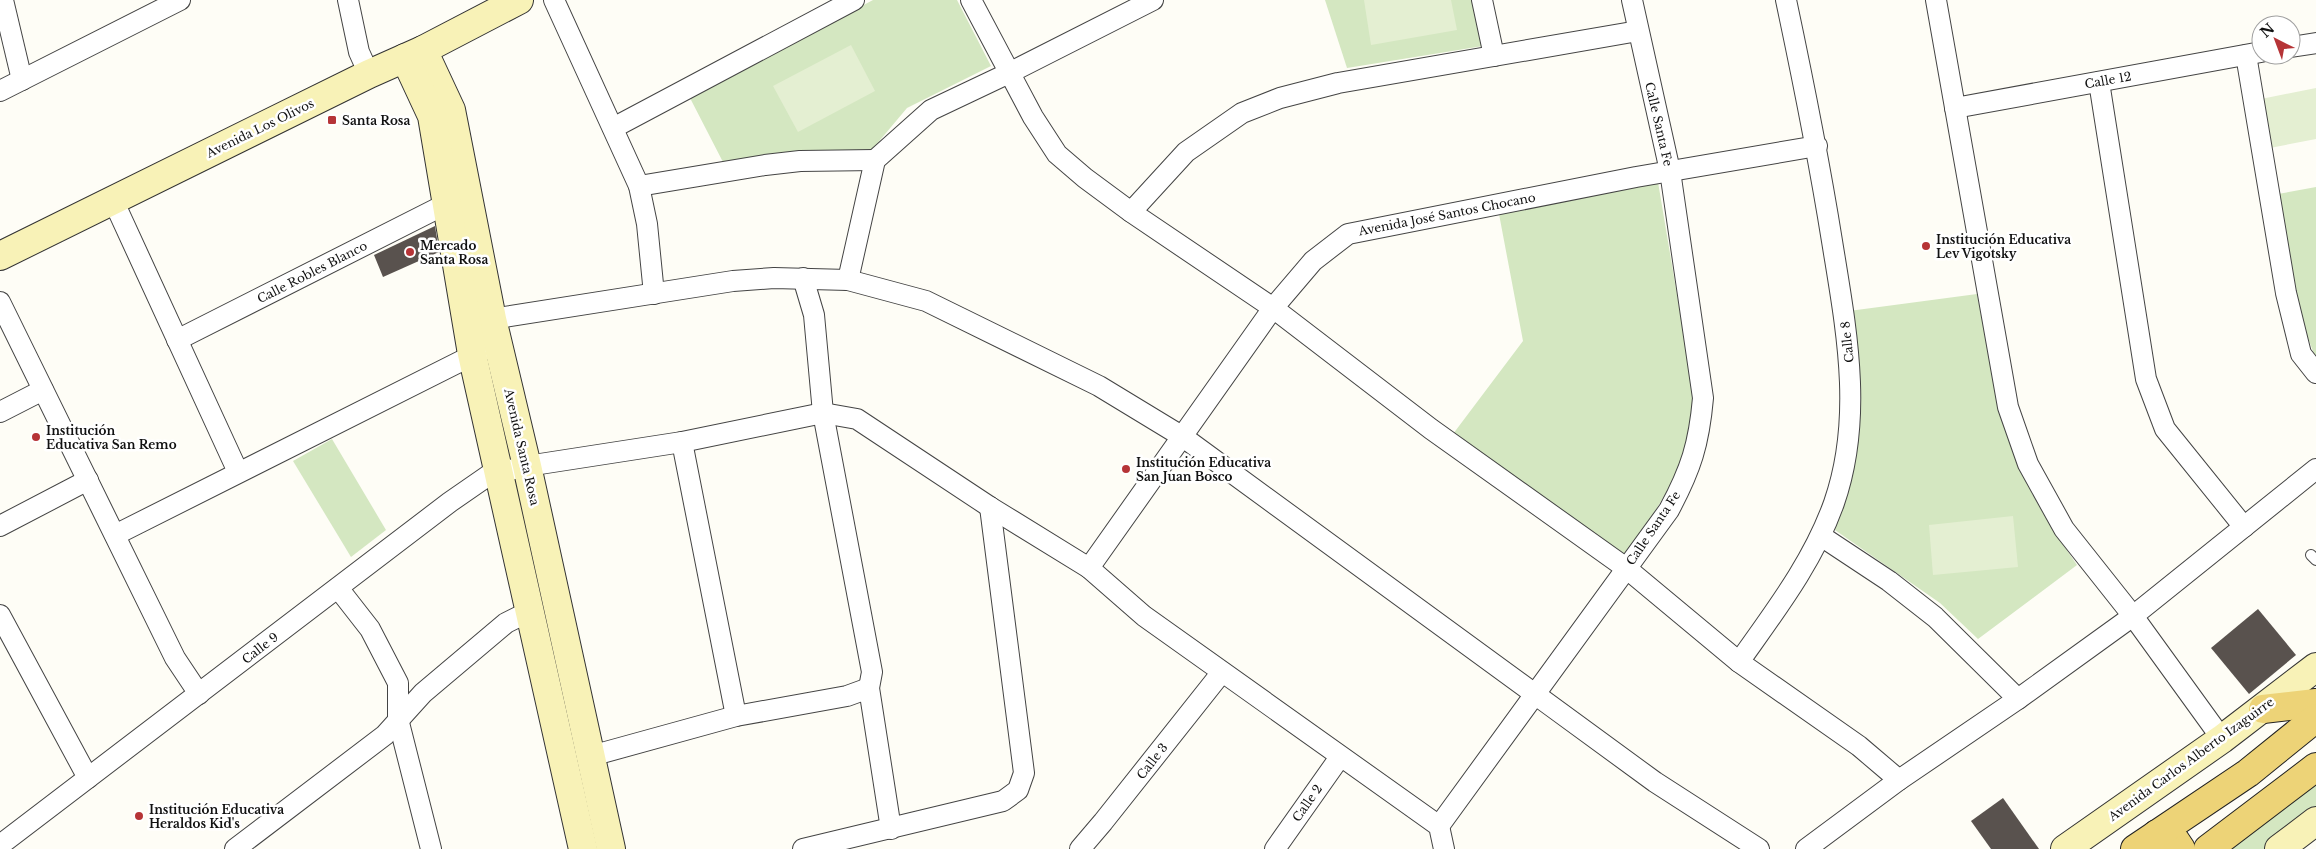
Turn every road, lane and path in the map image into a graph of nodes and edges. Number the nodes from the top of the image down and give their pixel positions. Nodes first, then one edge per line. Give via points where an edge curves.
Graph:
1 (3, 0) edge
2 (178, 0) edge
3 (348, 0) edge
4 (554, 0) edge
5 (854, 0) edge
6 (971, 0) edge
7 (1153, 0) edge
8 (1482, 0) edge
9 (1632, 0) edge
10 (1786, 0) edge
11 (1936, 0) edge
12 (505, 3) edge
13 (1638, 31) junction
14 (2316, 42) edge
15 (2301, 45) edge
16 (414, 54) junction
17 (2251, 54) edge
18 (1494, 56) junction
19 (2255, 65) edge
20 (1010, 73) junction
21 (369, 74) junction
22 (22, 80) junction
23 (2099, 82) junction
24 (0, 91) edge
25 (1955, 108) junction
26 (613, 128) junction
27 (1816, 146) junction
28 (875, 160) junction
29 (1670, 171) junction
30 (639, 186) junction
31 (113, 200) junction
32 (446, 204) junction
33 (1131, 212) junction
34 (0, 256) edge
35 (803, 278) junction
36 (848, 280) junction
37 (654, 294) junction
38 (0, 302) edge
39 (1274, 308) junction
40 (495, 331) junction
41 (177, 340) junction
42 (472, 354) junction
43 (2316, 373) edge
44 (43, 390) junction
45 (0, 412) edge
46 (823, 413) junction
47 (1182, 437) junction
48 (682, 442) junction
49 (527, 466) junction
50 (2316, 469) edge
51 (238, 472) junction
52 (498, 472) junction
53 (88, 480) junction
54 (990, 507) junction
55 (0, 526) edge
56 (2244, 527) junction
57 (115, 535) junction
58 (1821, 536) junction
59 (1088, 568) junction
60 (1626, 568) junction
61 (338, 588) junction
62 (530, 611) junction
63 (0, 615) edge
64 (2133, 616) junction
65 (7, 644) edge
66 (1740, 662) junction
67 (2316, 667) edge
68 (1222, 672) junction
69 (869, 688) junction
70 (200, 694) junction
71 (1534, 694) junction
72 (2018, 699) junction
73 (2316, 703) edge
74 (2263, 709) junction
75 (736, 716) junction
76 (2316, 718) edge
77 (398, 719) junction
78 (2222, 739) junction
79 (591, 756) junction
80 (1340, 757) junction
81 (2316, 767) edge
82 (88, 778) junction
83 (1899, 780) junction
84 (2316, 821) edge
85 (1439, 826) junction
86 (891, 829) junction
87 (2157, 834) junction
88 (2, 846) edge
89 (235, 849) edge
90 (431, 849) edge
91 (583, 849) edge
92 (611, 849) edge
93 (803, 849) edge
94 (1080, 849) edge
95 (1274, 849) edge
96 (1444, 849) edge
97 (1759, 849) edge
98 (1806, 849) edge
99 (2065, 849) edge
100 (2135, 849) edge
101 (2182, 849) edge
102 (2208, 849) edge
103 (2279, 849) edge

1 - 22 street
2 - 22 street
3 - 21 street via 359,52
4 - 26 street
5 - 26 street
6 - 20 street
7 - 20 street
8 - 18 street
9 - 13 street, Calle Santa Fe
10 - 27 street, Calle 8
11 - 25 street
12 - 16 street, Avenida Los Olivos
13 - 18 street
13 - 29 street, Calle Santa Fe
14 - 15 street
16 - 21 street, Avenida Los Olivos
16 - 32 street via 432,116
16 - 40 street, Avenida Santa Rosa via 451,110
17 - 23 street, Calle 12
18 - 33 street via 1338,83 1280,98 1242,113 1186,152
19 - 43 street via 2286,293 2301,354
20 - 28 street via 931,110
20 - 33 street via 1033,117 1058,154
21 - 31 street, Avenida Los Olivos
22 - 24 street
23 - 25 street, Calle 12
23 - 56 street via 2146,379 2165,429
25 - 64 street via 2008,407 2028,464 2064,529
26 - 30 street
27 - 29 street, Avenida José Santos Chocano
27 - 58 street, Calle 8 via 1845,322 1852,417 1844,468
28 - 30 street via 800,161
28 - 36 street
29 - 39 street, Avenida José Santos Chocano via 1348,234 1313,261
29 - 60 street, Calle Santa Fe via 1703,398 1700,432 1681,488
30 - 37 street via 647,224
31 - 34 street, Avenida Los Olivos
31 - 41 street
32 - 41 street, Calle Robles Blanco
32 - 42 street
33 - 39 street
35 - 36 street
35 - 37 street via 733,281
35 - 46 street via 814,315
36 - 47 street via 926,300 1099,386
37 - 40 street
38 - 44 street
39 - 47 street, Avenida José Santos Chocano
39 - 60 street via 1431,429
40 - 42 street
40 - 49 street, Avenida Santa Rosa
41 - 51 street
42 - 51 street
42 - 52 street
44 - 45 street
44 - 53 street
46 - 48 street, Calle 9
46 - 54 street via 856,419
46 - 69 street via 872,672
47 - 59 street, Avenida José Santos Chocano
47 - 71 street
48 - 49 street, Calle 9
48 - 75 street
49 - 52 street, Calle 9
49 - 79 street, Avenida Santa Rosa
50 - 56 street
51 - 57 street
52 - 61 street, Calle 9 via 450,502
52 - 62 street
53 - 55 street
53 - 57 street
54 - 59 street
54 - 86 street via 1024,773 1018,790 1003,801
56 - 64 street
57 - 70 street via 175,658
58 - 66 street, Calle 8 via 1793,586
58 - 72 street via 1889,581 1934,617
59 - 68 street via 1144,616
60 - 66 street
60 - 71 street, Calle Santa Fe
61 - 70 street, Calle 9
61 - 77 street via 370,629 398,683
62 - 77 street via 506,623 423,693
62 - 91 street
63 - 65 street
64 - 72 street
64 - 78 street
65 - 82 street
66 - 83 street via 1859,746
67 - 74 street, Avenida Carlos Alberto Izaguirre
68 - 80 street
68 - 94 street, Calle 3
69 - 75 street via 847,696
69 - 86 street
70 - 82 street, Calle 9
71 - 85 street, Calle Santa Fe
71 - 97 street via 1655,782
72 - 83 street
73 - 74 main road
74 - 78 street, Avenida Carlos Alberto Izaguirre
75 - 79 street
76 - 87 main road via 2248,773
77 - 89 street via 385,735
77 - 90 street
78 - 99 street, Avenida Carlos Alberto Izaguirre
79 - 92 street, Avenida Santa Rosa
80 - 85 street
80 - 95 street, Calle 2
81 - 102 main road
82 - 88 street, Calle 9
83 - 98 street
84 - 103 street
85 - 96 street
86 - 93 street
87 - 100 main road
87 - 101 main road via 2175,840

